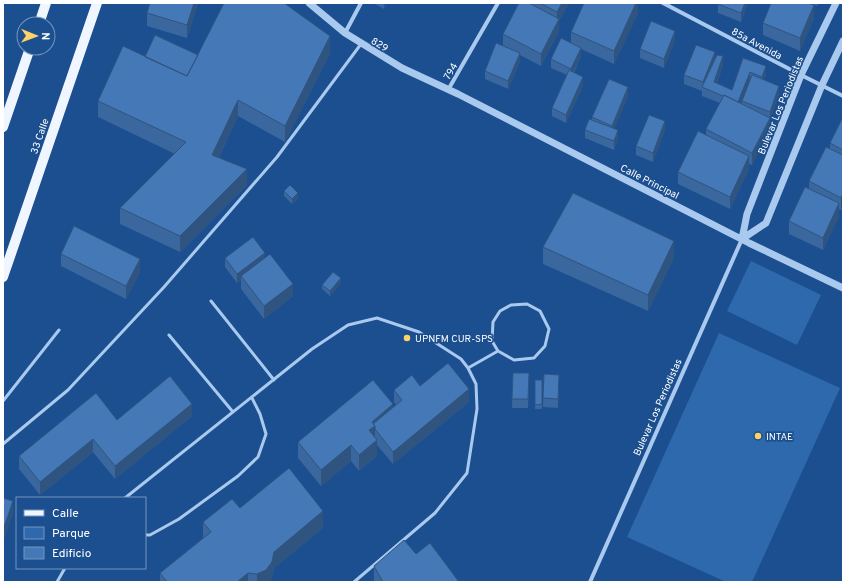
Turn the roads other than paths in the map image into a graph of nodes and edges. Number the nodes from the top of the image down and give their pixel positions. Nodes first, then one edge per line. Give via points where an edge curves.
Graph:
1 (46, 3) edge
2 (97, 3) edge
3 (309, 3) edge
4 (361, 3) edge
5 (498, 3) edge
6 (663, 3) edge
7 (836, 3) edge
8 (41, 16) edge
9 (345, 33) junction
10 (843, 41) edge
11 (361, 44) junction
12 (27, 56) edge
13 (801, 75) junction
14 (822, 86) junction
15 (448, 90) junction
16 (843, 96) edge
17 (3, 127) edge
18 (742, 240) junction
19 (3, 277) edge
20 (843, 288) edge
21 (210, 301) dead end
22 (59, 330) dead end
23 (169, 334) dead end
24 (498, 351) junction
25 (468, 368) junction
26 (274, 380) junction
27 (252, 398) junction
28 (3, 401) edge
29 (233, 412) junction
30 (3, 444) edge
31 (126, 497) edge
32 (146, 535) edge
33 (64, 569) edge
34 (57, 582) edge
35 (354, 582) edge
36 (590, 582) edge

1 - 8 main road
2 - 19 main road, 33 Calle
3 - 9 street, 829
4 - 9 street
5 - 15 street, 794
6 - 13 street, 85a Avenida
7 - 13 street, Bulevar Los Periodistas
9 - 11 street, 829
10 - 14 street
11 - 15 street, 829 via 402,68
11 - 30 lane via 277,157 164,287 68,390
12 - 17 main road
13 - 14 street, 85a Avenida
13 - 18 street, Bulevar Los Periodistas via 746,214
14 - 16 street, 85a Avenida
14 - 18 street via 766,224
15 - 18 street, Calle Principal
18 - 20 street, Calle Principal
18 - 36 street, Bulevar Los Periodistas
21 - 26 lane
22 - 28 lane
23 - 29 lane
24 - 24 lane via 514,360 534,358 545,346 548,329 540,311 527,304 511,304 500,312 493,322 492,341
24 - 25 lane
25 - 26 lane via 461,359 419,332 377,318 348,326 312,349
25 - 35 lane via 476,384 477,409 467,473 434,513
26 - 27 lane
27 - 29 lane
27 - 32 lane via 266,434 258,456 238,476 180,519
29 - 31 lane
33 - 34 lane

